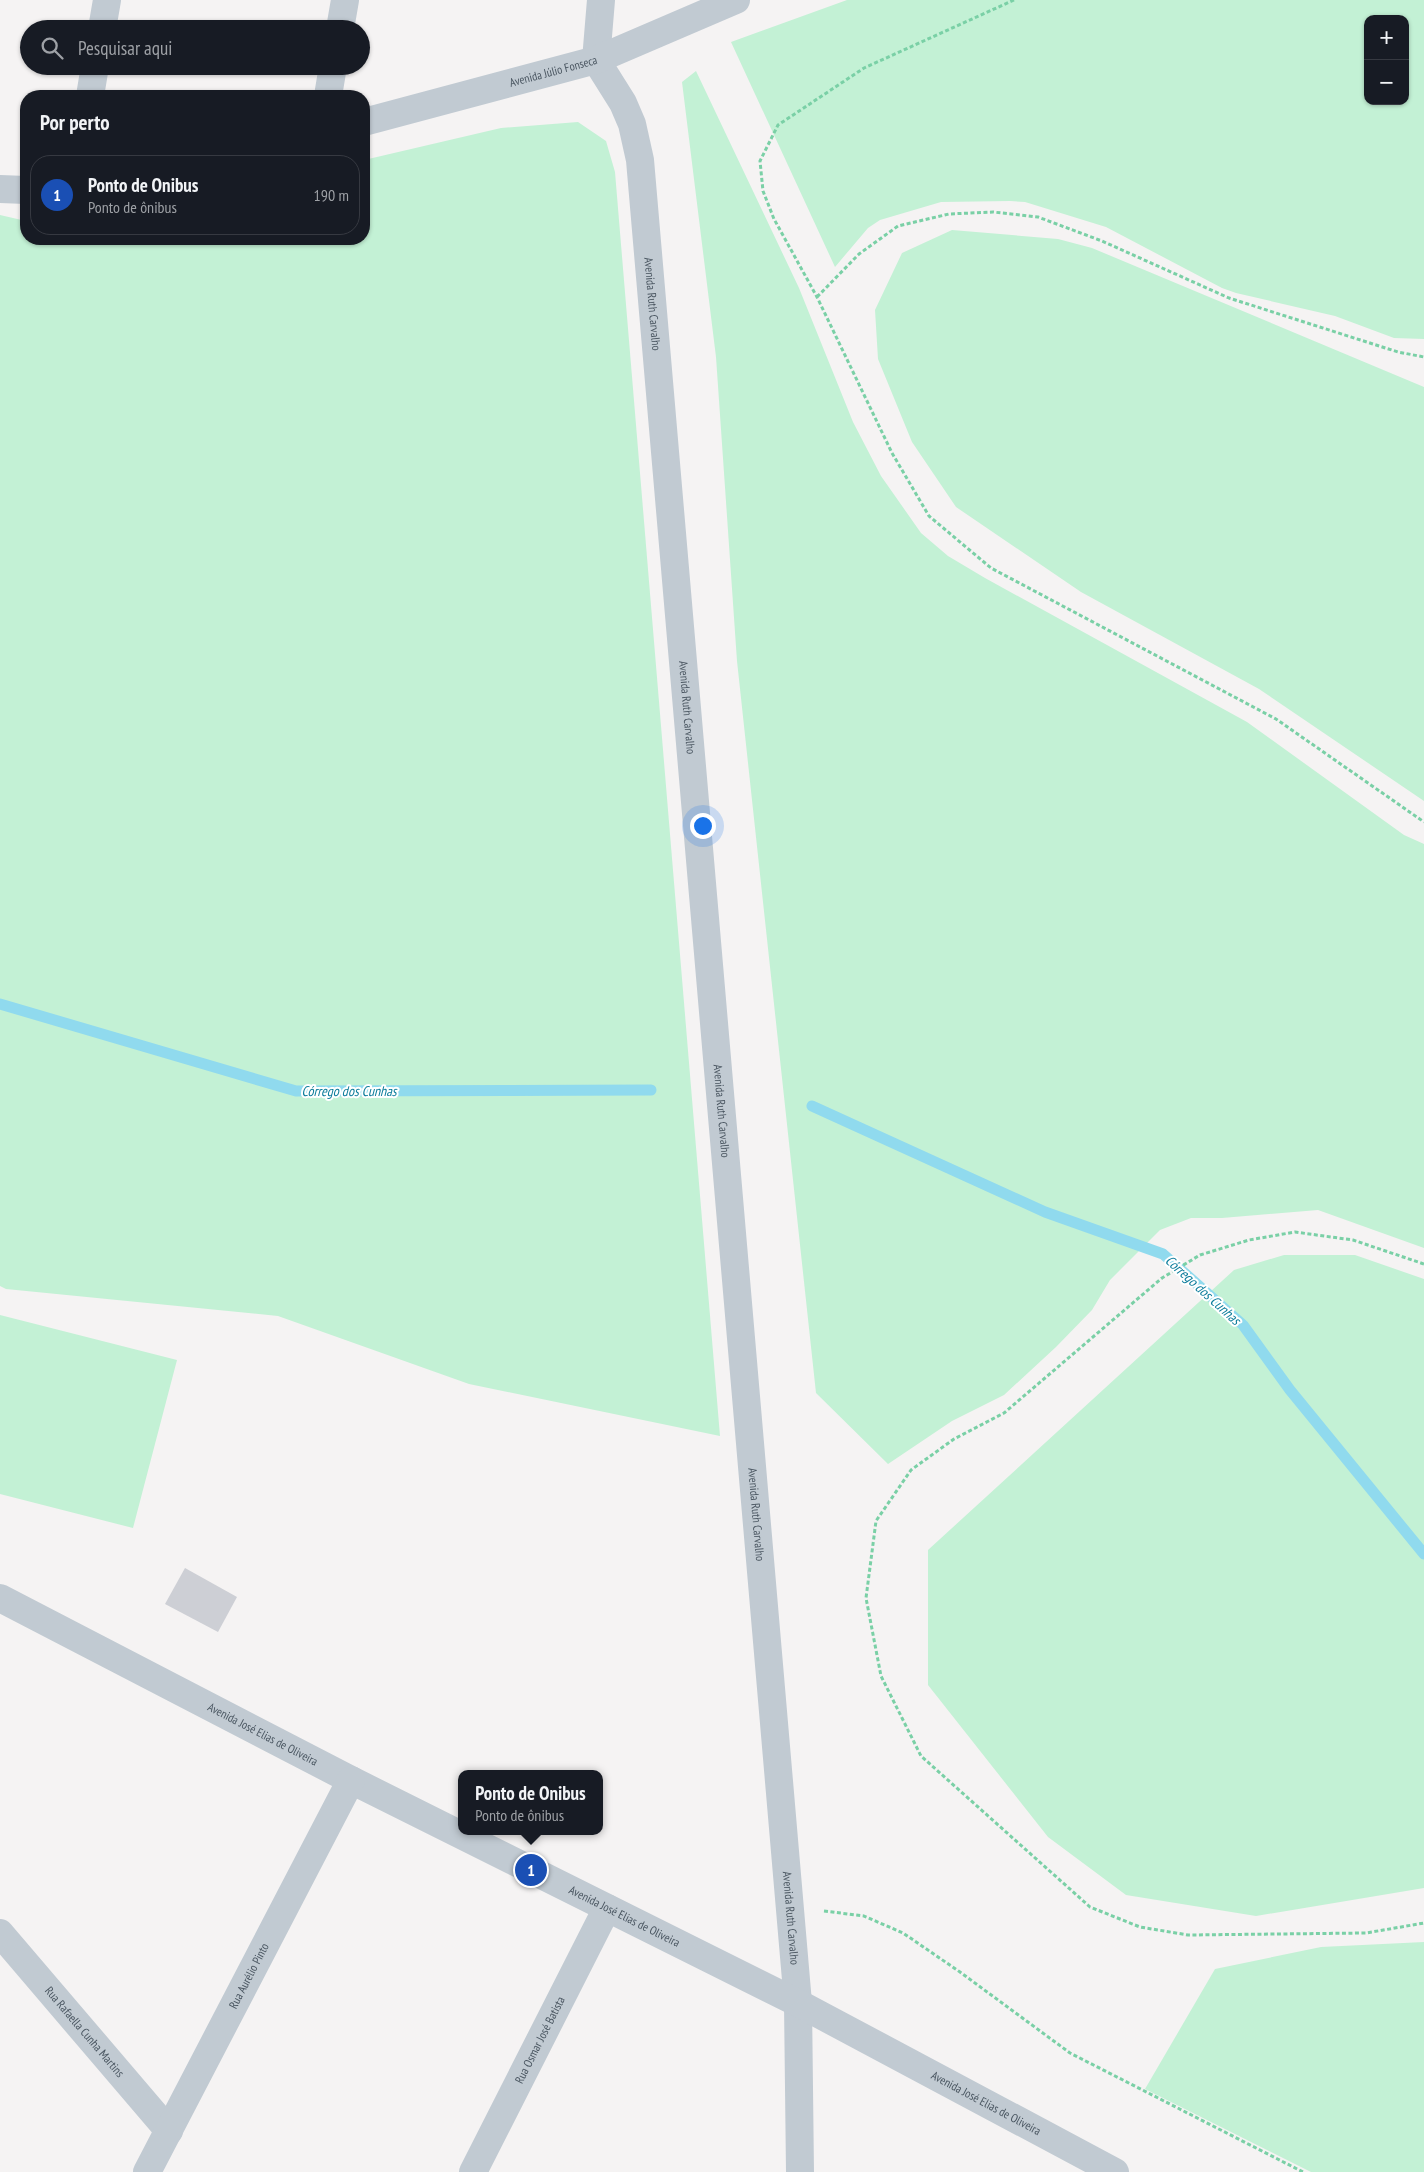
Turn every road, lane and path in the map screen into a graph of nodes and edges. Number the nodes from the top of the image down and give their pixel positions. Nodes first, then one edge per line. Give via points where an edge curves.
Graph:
1 (107, 0) edge
2 (345, 0) edge
3 (601, 0) edge
4 (736, 0) edge
5 (1014, 0) edge
6 (104, 20) edge
7 (342, 20) edge
8 (596, 60) junction
9 (94, 75) edge
10 (332, 75) edge
11 (91, 90) edge
12 (329, 90) edge
13 (370, 120) edge
14 (0, 189) edge
15 (20, 190) edge
16 (817, 298) junction
17 (1424, 357) edge
18 (1424, 822) edge
19 (1424, 1264) edge
20 (0, 1598) edge
21 (351, 1780) junction
22 (458, 1834) edge
23 (461, 1835) edge
24 (788, 1906) junction
25 (607, 1908) junction
26 (1424, 1923) edge
27 (0, 1932) edge
28 (798, 2003) junction
29 (169, 2131) junction
30 (147, 2172) edge
31 (473, 2172) edge
32 (800, 2172) edge
33 (1115, 2172) edge
34 (1302, 2172) edge

1 - 6 street
2 - 7 street
3 - 8 street
4 - 8 street, Avenida Júlio Fonseca
5 - 16 path via 864,68 778,125 760,160 762,191
8 - 13 street, Avenida Júlio Fonseca
8 - 24 street, Avenida Ruth Carvalho via 623,102 640,160
9 - 11 street
10 - 12 street
14 - 15 street
16 - 17 path via 859,254 898,226 950,214 993,212 1038,217 1102,241 1229,298 1398,352
16 - 18 path via 892,453 929,516 991,568 1276,719
19 - 26 path via 1353,1240 1294,1232 1249,1240 1200,1255 1162,1278 1004,1413 954,1439 911,1470 876,1521 866,1598 881,1676 921,1756 1090,1907 1140,1927 1188,1935 1366,1933
20 - 21 street, Avenida José Elias de Oliveira
21 - 22 street, Avenida José Elias de Oliveira
21 - 29 street, Rua Aurélio Pinto
23 - 25 street, Avenida José Elias de Oliveira
24 - 28 street, Avenida Ruth Carvalho
24 - 34 path via 864,1916 903,1933 1070,2053
25 - 28 street, Avenida José Elias de Oliveira
25 - 31 street, Rua Osmar José Batista
27 - 29 street, Rua Rafaella Cunha Martins
28 - 32 street, Avenida Ruth Carvalho
28 - 33 street, Avenida José Elias de Oliveira
29 - 30 street, Rua Aurélio Pinto

